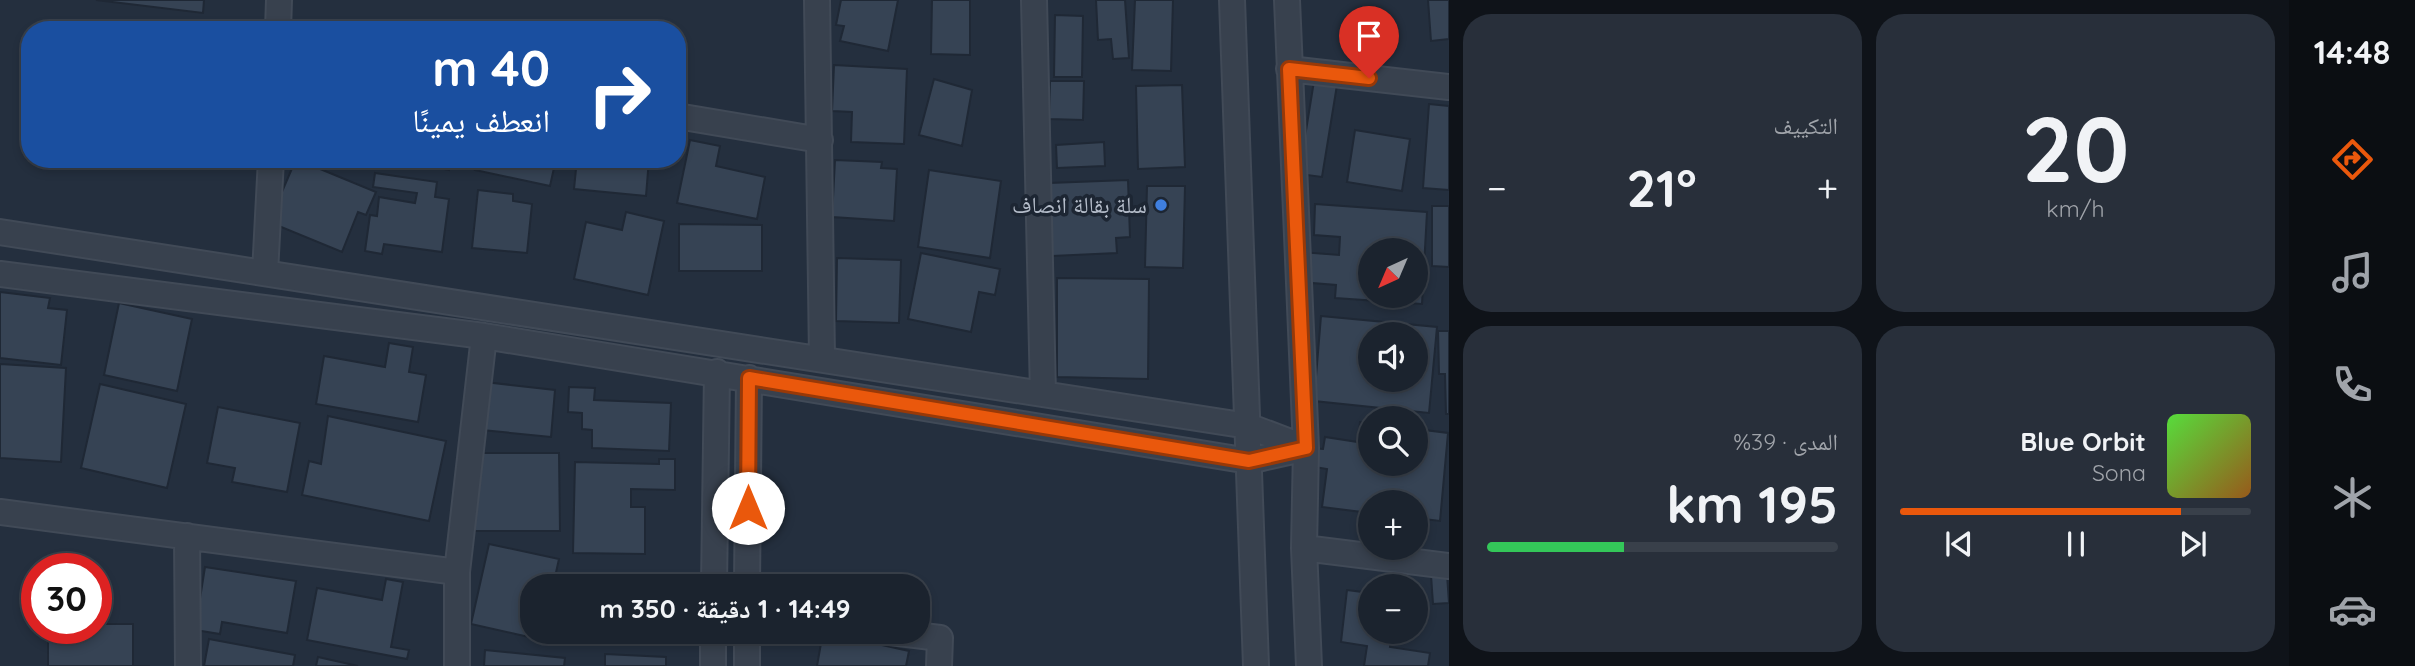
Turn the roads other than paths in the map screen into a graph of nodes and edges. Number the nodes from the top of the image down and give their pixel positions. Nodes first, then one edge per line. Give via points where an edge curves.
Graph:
1 (279, 0) edge
2 (817, 0) edge
3 (1034, 0) edge
4 (1232, 0) edge
5 (1287, 0) edge
6 (278, 21) edge
7 (1289, 69) junction
8 (1449, 87) edge
9 (686, 118) edge
10 (820, 140) junction
11 (271, 168) edge
12 (0, 232) edge
13 (265, 273) junction
14 (0, 274) edge
15 (484, 336) junction
16 (822, 358) junction
17 (717, 372) junction
18 (749, 378) junction
19 (1042, 394) junction
20 (1248, 426) junction
21 (1306, 448) junction
22 (1249, 461) junction
23 (0, 512) edge
24 (187, 536) junction
25 (1304, 548) junction
26 (1449, 566) edge
27 (457, 572) junction
28 (714, 574) edge
29 (747, 574) edge
30 (930, 637) edge
31 (713, 644) edge
32 (747, 644) edge
33 (188, 666) edge
34 (457, 666) edge
35 (713, 666) edge
36 (747, 666) edge
37 (939, 666) edge
38 (1256, 666) edge
39 (1309, 666) edge

1 - 6 street
2 - 10 street
3 - 19 street
4 - 20 street
5 - 7 street
7 - 8 street
7 - 21 street
9 - 10 street
10 - 16 street
11 - 13 street
12 - 13 street
13 - 16 street
14 - 15 street
15 - 17 street
15 - 27 street
16 - 19 street
17 - 18 street
17 - 28 street
18 - 22 street
18 - 29 street
19 - 20 street
20 - 21 street
20 - 22 street
21 - 22 street
21 - 25 street
22 - 38 street
23 - 24 street
24 - 27 street
24 - 33 street
25 - 26 street
25 - 39 street
27 - 34 street
30 - 37 street via 940,638
31 - 35 street
32 - 36 street

